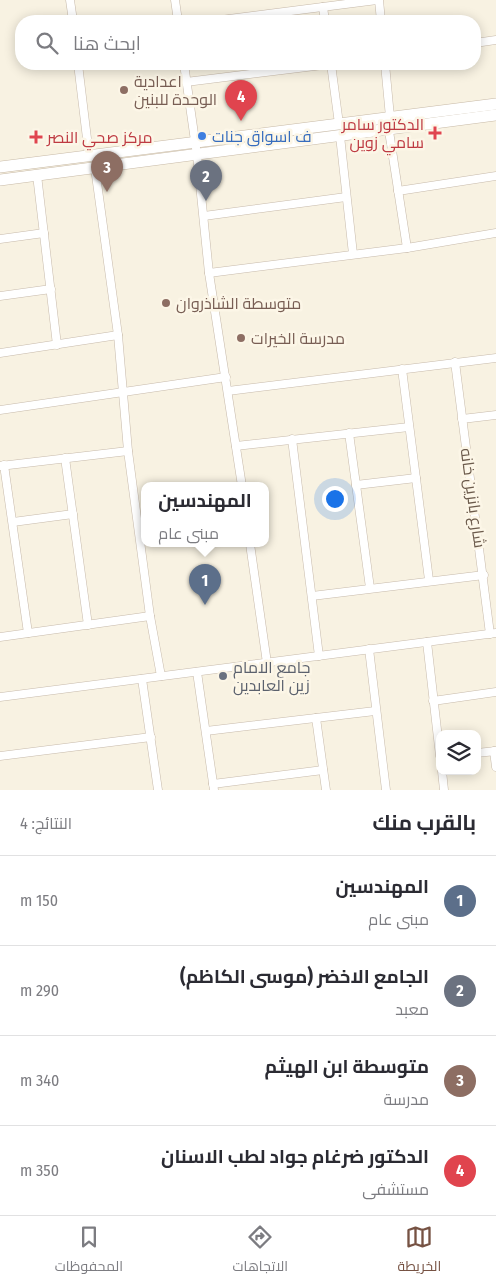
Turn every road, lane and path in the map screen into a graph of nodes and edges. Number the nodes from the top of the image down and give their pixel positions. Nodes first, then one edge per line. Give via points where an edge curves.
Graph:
1 (70, 0) edge
2 (175, 0) edge
3 (378, 0) edge
4 (323, 7) junction
5 (72, 15) edge
6 (177, 15) edge
7 (260, 15) edge
8 (324, 15) edge
9 (380, 15) edge
10 (496, 40) edge
11 (481, 42) edge
12 (79, 70) edge
13 (185, 70) edge
14 (283, 70) edge
15 (332, 70) edge
16 (386, 70) edge
17 (186, 82) junction
18 (496, 104) edge
19 (496, 115) edge
20 (390, 117) junction
21 (339, 124) junction
22 (389, 130) junction
23 (340, 136) junction
24 (212, 140) junction
25 (195, 142) junction
26 (176, 144) junction
27 (214, 153) junction
28 (197, 155) junction
29 (89, 156) junction
30 (178, 158) junction
31 (0, 167) edge
32 (95, 168) junction
33 (37, 176) junction
34 (496, 176) edge
35 (0, 180) edge
36 (398, 191) junction
37 (346, 197) junction
38 (204, 216) junction
39 (44, 233) junction
40 (496, 233) edge
41 (0, 239) edge
42 (407, 248) junction
43 (353, 254) junction
44 (209, 273) junction
45 (51, 289) junction
46 (0, 296) edge
47 (118, 335) junction
48 (58, 345) junction
49 (0, 353) edge
50 (496, 358) edge
51 (455, 362) junction
52 (402, 369) junction
53 (226, 377) junction
54 (228, 391) junction
55 (122, 392) junction
56 (0, 410) edge
57 (496, 415) edge
58 (462, 419) junction
59 (409, 426) junction
60 (349, 433) junction
61 (292, 440) junction
62 (236, 446) junction
63 (128, 451) junction
64 (65, 458) junction
65 (2, 466) edge
66 (416, 478) junction
67 (241, 482) edge
68 (356, 485) junction
69 (73, 514) junction
70 (13, 522) junction
71 (250, 547) edge
72 (484, 575) junction
73 (429, 580) junction
74 (370, 588) junction
75 (312, 596) junction
76 (150, 616) junction
77 (88, 625) junction
78 (28, 633) junction
79 (493, 634) edge
80 (0, 637) edge
81 (427, 642) junction
82 (369, 650) junction
83 (319, 656) junction
84 (267, 663) junction
85 (197, 672) junction
86 (162, 676) junction
87 (142, 679) junction
88 (496, 692) edge
89 (0, 697) edge
90 (433, 701) junction
91 (376, 711) junction
92 (316, 718) junction
93 (437, 730) edge
94 (206, 731) junction
95 (151, 737) junction
96 (495, 751) edge
97 (481, 753) edge
98 (0, 756) edge
99 (496, 767) edge
100 (323, 770) junction
101 (442, 775) edge
102 (214, 787) edge
103 (158, 790) edge
104 (326, 790) edge
105 (386, 790) edge
106 (443, 790) edge

1 - 5 street
2 - 6 street
3 - 4 street
3 - 9 street
4 - 7 street
4 - 8 street
10 - 11 street
12 - 29 street
13 - 17 street
14 - 17 street
15 - 21 street
16 - 20 street
17 - 25 street
18 - 20 street
19 - 22 street
20 - 21 street
21 - 24 street
22 - 23 street
22 - 36 street
23 - 27 street
23 - 37 street
24 - 25 street
24 - 27 street via 210,147
25 - 26 street
25 - 28 street
26 - 29 street
26 - 30 street via 181,151
27 - 28 street
28 - 30 street
28 - 38 street
29 - 31 street
30 - 32 street
32 - 33 street
32 - 47 street
33 - 35 street
33 - 39 street
34 - 36 street
36 - 42 street
37 - 38 street
37 - 43 street
38 - 44 street
39 - 41 street
39 - 45 street
40 - 42 street
42 - 43 street
43 - 44 street
44 - 53 street
45 - 46 street
45 - 48 street
47 - 48 street
47 - 55 street
48 - 49 street
50 - 51 street
51 - 52 street
51 - 58 street, شارع بانزين خانه
52 - 54 street
52 - 59 street
53 - 54 street
53 - 55 street
54 - 62 street
55 - 56 street
55 - 63 street
57 - 58 street
58 - 72 street, شارع بانزين خانه
59 - 60 street
59 - 66 street
60 - 61 street
60 - 68 street
61 - 62 street
61 - 75 street
62 - 67 street
63 - 64 street
63 - 76 street
64 - 65 street
64 - 69 street
65 - 70 street
66 - 68 street
66 - 73 street
68 - 74 street
69 - 70 street
69 - 77 street
70 - 78 street
71 - 84 street
72 - 73 street
72 - 79 street, شارع بانزين خانه
73 - 74 street
74 - 75 street
75 - 83 street
76 - 77 street
76 - 86 street
77 - 78 street
78 - 80 street
79 - 81 street
81 - 82 street
81 - 90 street
82 - 83 street
82 - 91 street
83 - 84 street
84 - 85 street
85 - 86 street
85 - 94 street
86 - 87 street
87 - 89 street
87 - 95 street
88 - 90 street
90 - 93 street
91 - 92 street
91 - 105 street
92 - 94 street
92 - 100 street
94 - 102 street
95 - 98 street
95 - 103 street
96 - 97 street
96 - 99 street
100 - 102 street
100 - 104 street
101 - 106 street

